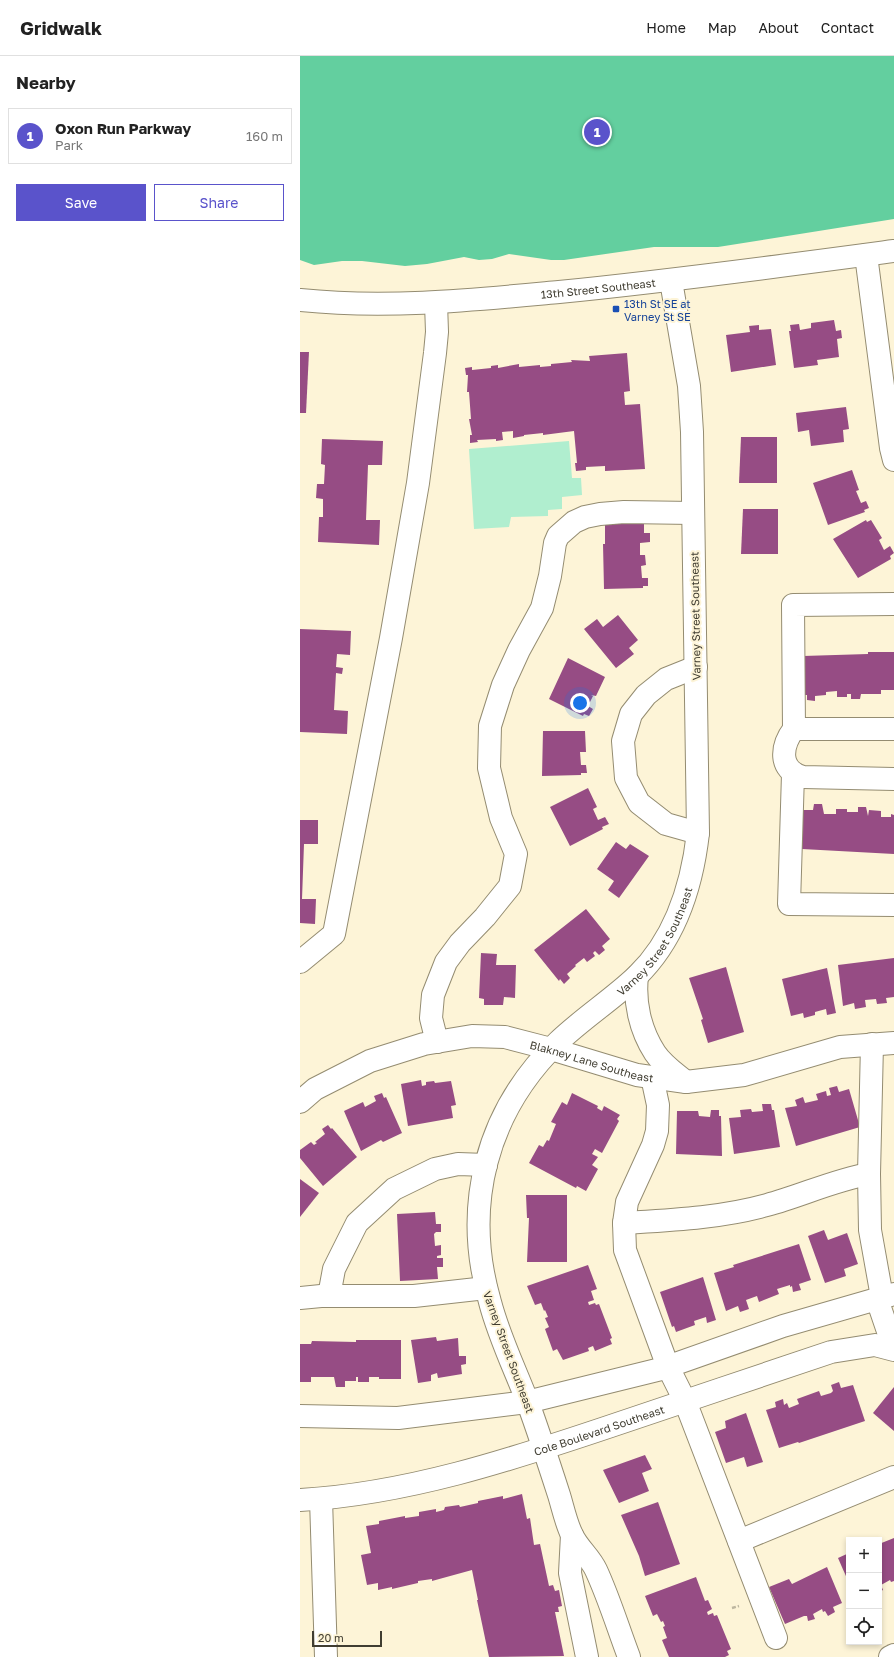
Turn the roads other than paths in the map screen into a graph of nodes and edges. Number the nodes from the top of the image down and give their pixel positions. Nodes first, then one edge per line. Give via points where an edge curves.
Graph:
1 (894, 251) edge
2 (866, 255) junction
3 (671, 281) junction
4 (300, 300) edge
5 (436, 303) junction
6 (894, 460) edge
7 (693, 513) junction
8 (894, 604) edge
9 (696, 667) junction
10 (794, 729) junction
11 (894, 729) edge
12 (793, 774) junction
13 (894, 779) edge
14 (698, 833) junction
15 (894, 905) edge
16 (300, 962) edge
17 (637, 976) junction
18 (437, 1042) junction
19 (894, 1042) edge
20 (872, 1044) junction
21 (551, 1049) junction
22 (652, 1077) junction
23 (686, 1082) junction
24 (300, 1102) edge
25 (486, 1166) junction
26 (869, 1174) junction
27 (624, 1223) junction
28 (486, 1288) junction
29 (329, 1296) junction
30 (884, 1297) edge
31 (300, 1298) edge
32 (894, 1350) edge
33 (668, 1367) junction
34 (685, 1401) junction
35 (527, 1402) junction
36 (300, 1416) edge
37 (544, 1448) junction
38 (894, 1476) edge
39 (322, 1499) junction
40 (300, 1500) edge
41 (572, 1535) junction
42 (739, 1541) junction
43 (776, 1638) dead end
44 (894, 1655) edge
45 (326, 1657) edge
46 (588, 1657) edge
47 (629, 1657) edge
48 (890, 1657) edge

1 - 2 street, 13th Street Southeast
2 - 3 street, 13th Street Southeast
2 - 6 street
3 - 5 street, 13th Street Southeast
3 - 7 street, Varney Street Southeast via 689,386
4 - 5 street, 13th Street Southeast via 340,303
5 - 16 street via 435,353 418,484 334,934
7 - 9 street, Varney Street Southeast
7 - 18 street via 600,514 574,522 558,536 542,608 503,685 490,726 489,768 501,818 516,854 510,886 446,962 433,995 431,1018
8 - 10 street via 793,605
9 - 14 street, Varney Street Southeast
9 - 14 street via 666,679 646,695 631,714 623,741 626,778 639,803 666,824
10 - 11 street
10 - 12 street via 784,752 787,766
12 - 13 street via 803,777
12 - 15 street via 789,904
14 - 17 street, Varney Street Southeast via 695,860 677,920 656,954
17 - 21 street, Varney Street Southeast
17 - 23 street via 638,1016 655,1052
18 - 21 street, Blakney Lane Southeast via 472,1036 505,1037
18 - 24 street, Blakney Lane Southeast via 370,1061 315,1089
19 - 20 street, Blakney Lane Southeast
20 - 23 street, Blakney Lane Southeast via 840,1047 744,1074
20 - 26 street
21 - 22 street, Blakney Lane Southeast via 637,1075
21 - 25 street, Varney Street Southeast via 528,1075 515,1096 496,1132
22 - 23 street, Blakney Lane Southeast
22 - 27 street via 658,1105 657,1131 627,1202
25 - 28 street, Varney Street Southeast via 480,1190 478,1232
25 - 29 street via 458,1164 435,1169 394,1189 356,1223 334,1269
26 - 27 street via 730,1214
26 - 30 street via 870,1230
27 - 33 street via 625,1250
28 - 29 street via 414,1296
28 - 35 street, Varney Street Southeast via 497,1325
29 - 31 street
30 - 32 street
30 - 33 street via 783,1326
32 - 34 street, Cole Boulevard Southeast via 875,1345 831,1352
33 - 34 street
33 - 35 street
34 - 37 street, Cole Boulevard Southeast
34 - 42 street
35 - 36 street via 398,1418
35 - 37 street, Varney Street Southeast
37 - 39 street, Cole Boulevard Southeast via 422,1483
37 - 41 street, Varney Street Southeast
38 - 42 street
39 - 40 street, Cole Boulevard Southeast
39 - 45 street
41 - 46 street, Varney Street Southeast via 570,1573
41 - 47 street, Varney Street Southeast via 595,1568
42 - 43 street
44 - 48 street

